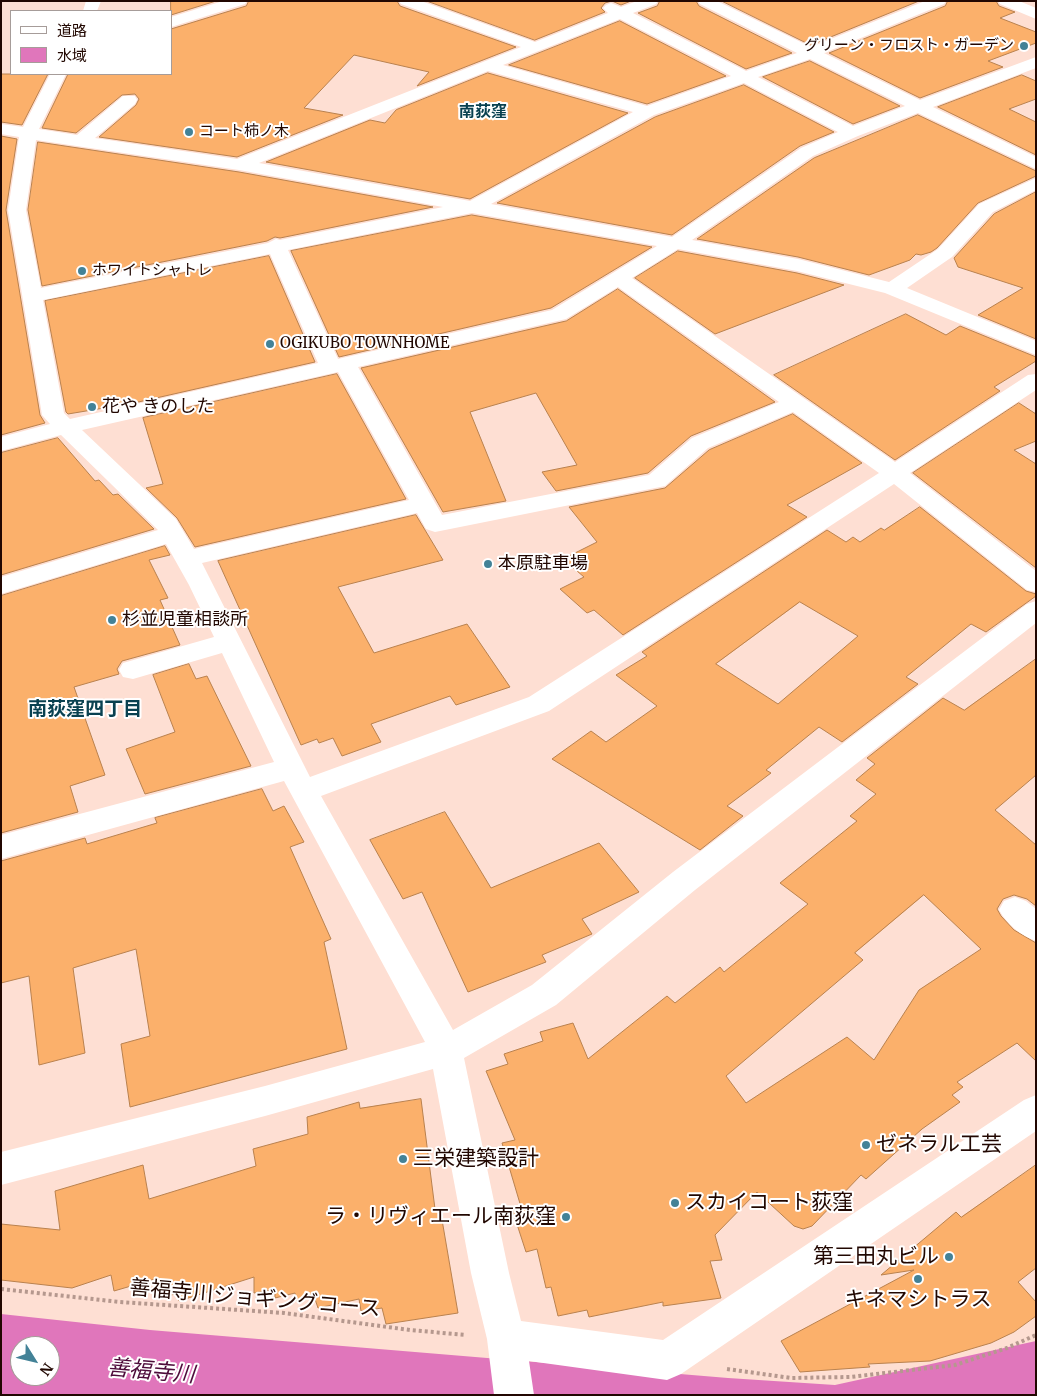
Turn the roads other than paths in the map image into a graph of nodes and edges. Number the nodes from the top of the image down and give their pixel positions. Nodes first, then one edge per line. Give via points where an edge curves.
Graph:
1 (240, 1) edge
2 (406, 1) edge
3 (599, 1) edge
4 (651, 1) edge
5 (705, 1) edge
6 (939, 1) edge
7 (1005, 1) edge
8 (621, 13) junction
9 (1036, 14) edge
10 (172, 22) edge
11 (535, 47) junction
12 (811, 53) junction
13 (1036, 62) edge
14 (487, 66) junction
15 (58, 75) edge
16 (744, 77) junction
17 (129, 100) dead end
18 (919, 106) junction
19 (648, 111) junction
20 (1, 129) edge
21 (852, 132) junction
22 (28, 134) junction
23 (81, 141) junction
24 (1036, 164) edge
25 (239, 165) junction
26 (1036, 183) edge
27 (472, 207) junction
28 (675, 243) junction
29 (276, 245) junction
30 (618, 278) junction
31 (892, 289) junction
32 (32, 296) junction
33 (1036, 349) edge
34 (338, 365) junction
35 (1036, 380) edge
36 (795, 403) junction
37 (66, 427) junction
38 (1, 444) edge
39 (895, 473) junction
40 (424, 504) junction
41 (172, 534) junction
42 (187, 559) junction
43 (1036, 584) edge
44 (1, 586) edge
45 (1036, 610) edge
46 (229, 642) junction
47 (133, 670) dead end
48 (298, 779) junction
49 (1, 847) edge
50 (446, 1051) junction
51 (1036, 1111) edge
52 (1, 1169) edge
53 (507, 1346) junction
54 (514, 1395) edge

1 - 10 street
2 - 11 street
3 - 8 street
4 - 8 street
5 - 12 street
6 - 12 street
7 - 9 street
8 - 11 street
8 - 16 street
11 - 14 street
12 - 16 street
12 - 18 street
13 - 18 street
14 - 19 street
14 - 25 street
15 - 22 street
16 - 19 street
16 - 21 street
17 - 23 street
18 - 21 street
18 - 24 street
19 - 27 street
20 - 22 street
21 - 28 street via 807,152
22 - 23 street
22 - 32 street via 18,193 16,247
23 - 25 street
25 - 27 street
26 - 31 street via 986,208 945,253
27 - 28 street
27 - 29 street
28 - 30 street
28 - 31 street via 798,265
29 - 32 street
29 - 34 street
30 - 34 street via 559,315
30 - 36 street
31 - 33 street
32 - 37 street via 53,415
34 - 37 street
34 - 40 street
35 - 39 street
36 - 39 street
36 - 40 street via 700,443 657,481 435,524
37 - 38 street
37 - 41 street via 167,524
39 - 43 street
39 - 48 street via 539,704
40 - 42 street
41 - 42 street
41 - 44 street
42 - 46 street
45 - 50 street via 684,881 544,995
46 - 47 street
46 - 48 street
48 - 49 street
48 - 50 street
50 - 52 street
50 - 53 street
51 - 53 street via 667,1360
53 - 54 street

